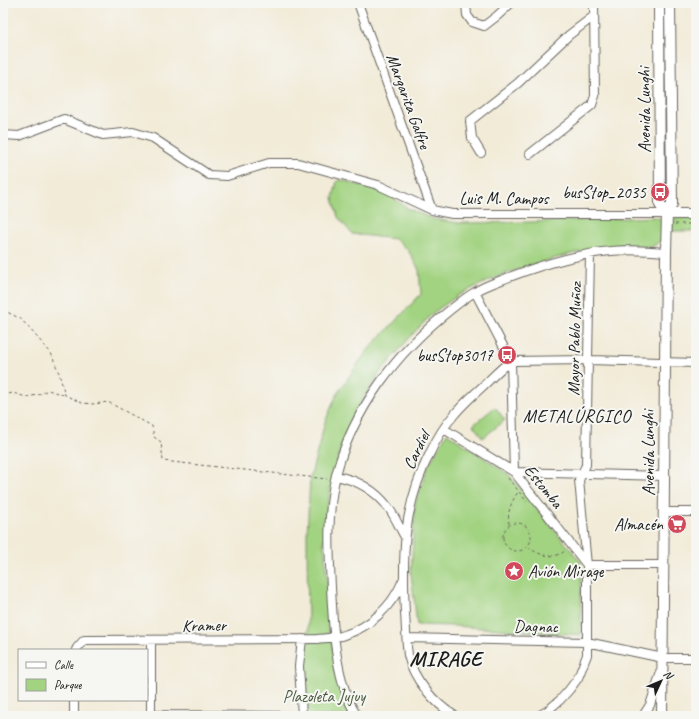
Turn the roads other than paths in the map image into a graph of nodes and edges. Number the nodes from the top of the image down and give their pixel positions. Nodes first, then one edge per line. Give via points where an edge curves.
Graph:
1 (358, 3) edge
2 (466, 3) edge
3 (511, 3) edge
4 (594, 3) edge
5 (659, 3) edge
6 (670, 3) edge
7 (594, 16) junction
8 (3, 135) edge
9 (481, 153) dead end
10 (530, 154) dead end
11 (432, 210) junction
12 (696, 214) edge
13 (667, 219) junction
14 (666, 252) junction
15 (590, 254) junction
16 (475, 292) junction
17 (589, 360) junction
18 (511, 361) junction
19 (665, 362) junction
20 (696, 363) edge
21 (444, 428) junction
22 (514, 472) junction
23 (582, 473) junction
24 (664, 476) junction
25 (336, 478) junction
26 (664, 512) junction
27 (696, 512) edge
28 (405, 537) junction
29 (663, 564) junction
30 (587, 565) junction
31 (404, 568) junction
32 (335, 637) junction
33 (302, 638) junction
34 (407, 638) junction
35 (151, 640) junction
36 (588, 642) junction
37 (77, 649) edge
38 (663, 658) junction
39 (696, 658) edge
40 (74, 701) edge
41 (74, 716) edge
42 (151, 716) edge
43 (302, 716) edge
44 (357, 716) edge
45 (454, 716) edge
46 (538, 716) edge
47 (643, 716) edge
48 (662, 716) edge

1 - 11 street, Margarita Galfre
2 - 3 street via 467,15 472,22 484,26
4 - 7 street
5 - 13 main road, Avenida Lunghi via 660,205
6 - 13 main road, Avenida Lunghi via 672,204
7 - 9 street via 569,35 518,83 470,121 472,138
7 - 10 street via 595,96 592,105
8 - 11 street, Luis M. Campos via 19,136 64,119 103,135 133,132 153,138 209,175 227,176 269,163 298,163 378,185
11 - 13 street, Luis M. Campos via 452,214
12 - 13 main road, Luis M. Campos
13 - 14 main road, Avenida Lunghi
14 - 15 street via 612,251
14 - 19 main road, Avenida Lunghi
15 - 16 street via 559,260 490,284
15 - 17 street, Mayor Pablo Muñoz
16 - 18 street
16 - 25 street via 431,325 404,352 382,380 352,433
17 - 18 street
17 - 19 street
17 - 23 street, Mayor Pablo Muñoz via 586,465
18 - 21 street, Cardiel via 453,415
18 - 22 street
19 - 20 street
19 - 24 main road, Avenida Lunghi
21 - 22 street, Estomba
21 - 28 street, Cardiel via 417,483 410,503
22 - 23 street
22 - 30 street, Estomba
23 - 24 street
23 - 30 street, Mayor Pablo Muñoz via 579,480
24 - 26 main road, Avenida Lunghi
25 - 28 street via 349,478 367,487 388,507
25 - 32 street via 330,512 329,542
26 - 27 street
26 - 29 main road, Avenida Lunghi
28 - 31 street, Cardiel
29 - 30 street
29 - 38 main road, Avenida Lunghi
30 - 36 street, Mayor Pablo Muñoz
31 - 32 street, Kramer via 403,581 399,589 380,615 344,636
31 - 34 street, Cardiel
32 - 33 street, Kramer
32 - 44 street via 342,681
33 - 35 street, Kramer
33 - 43 street via 299,666
34 - 36 street, Dagnac
34 - 45 street, Cardiel via 408,655 414,673 433,698
35 - 37 street, Kramer via 84,640
35 - 42 street
36 - 38 street, Dagnac
36 - 46 street, Mayor Pablo Muñoz via 587,655 578,678 560,700
38 - 39 street
38 - 47 street via 655,692
38 - 48 main road, Avenida Lunghi
40 - 41 street
42 - 43 street

